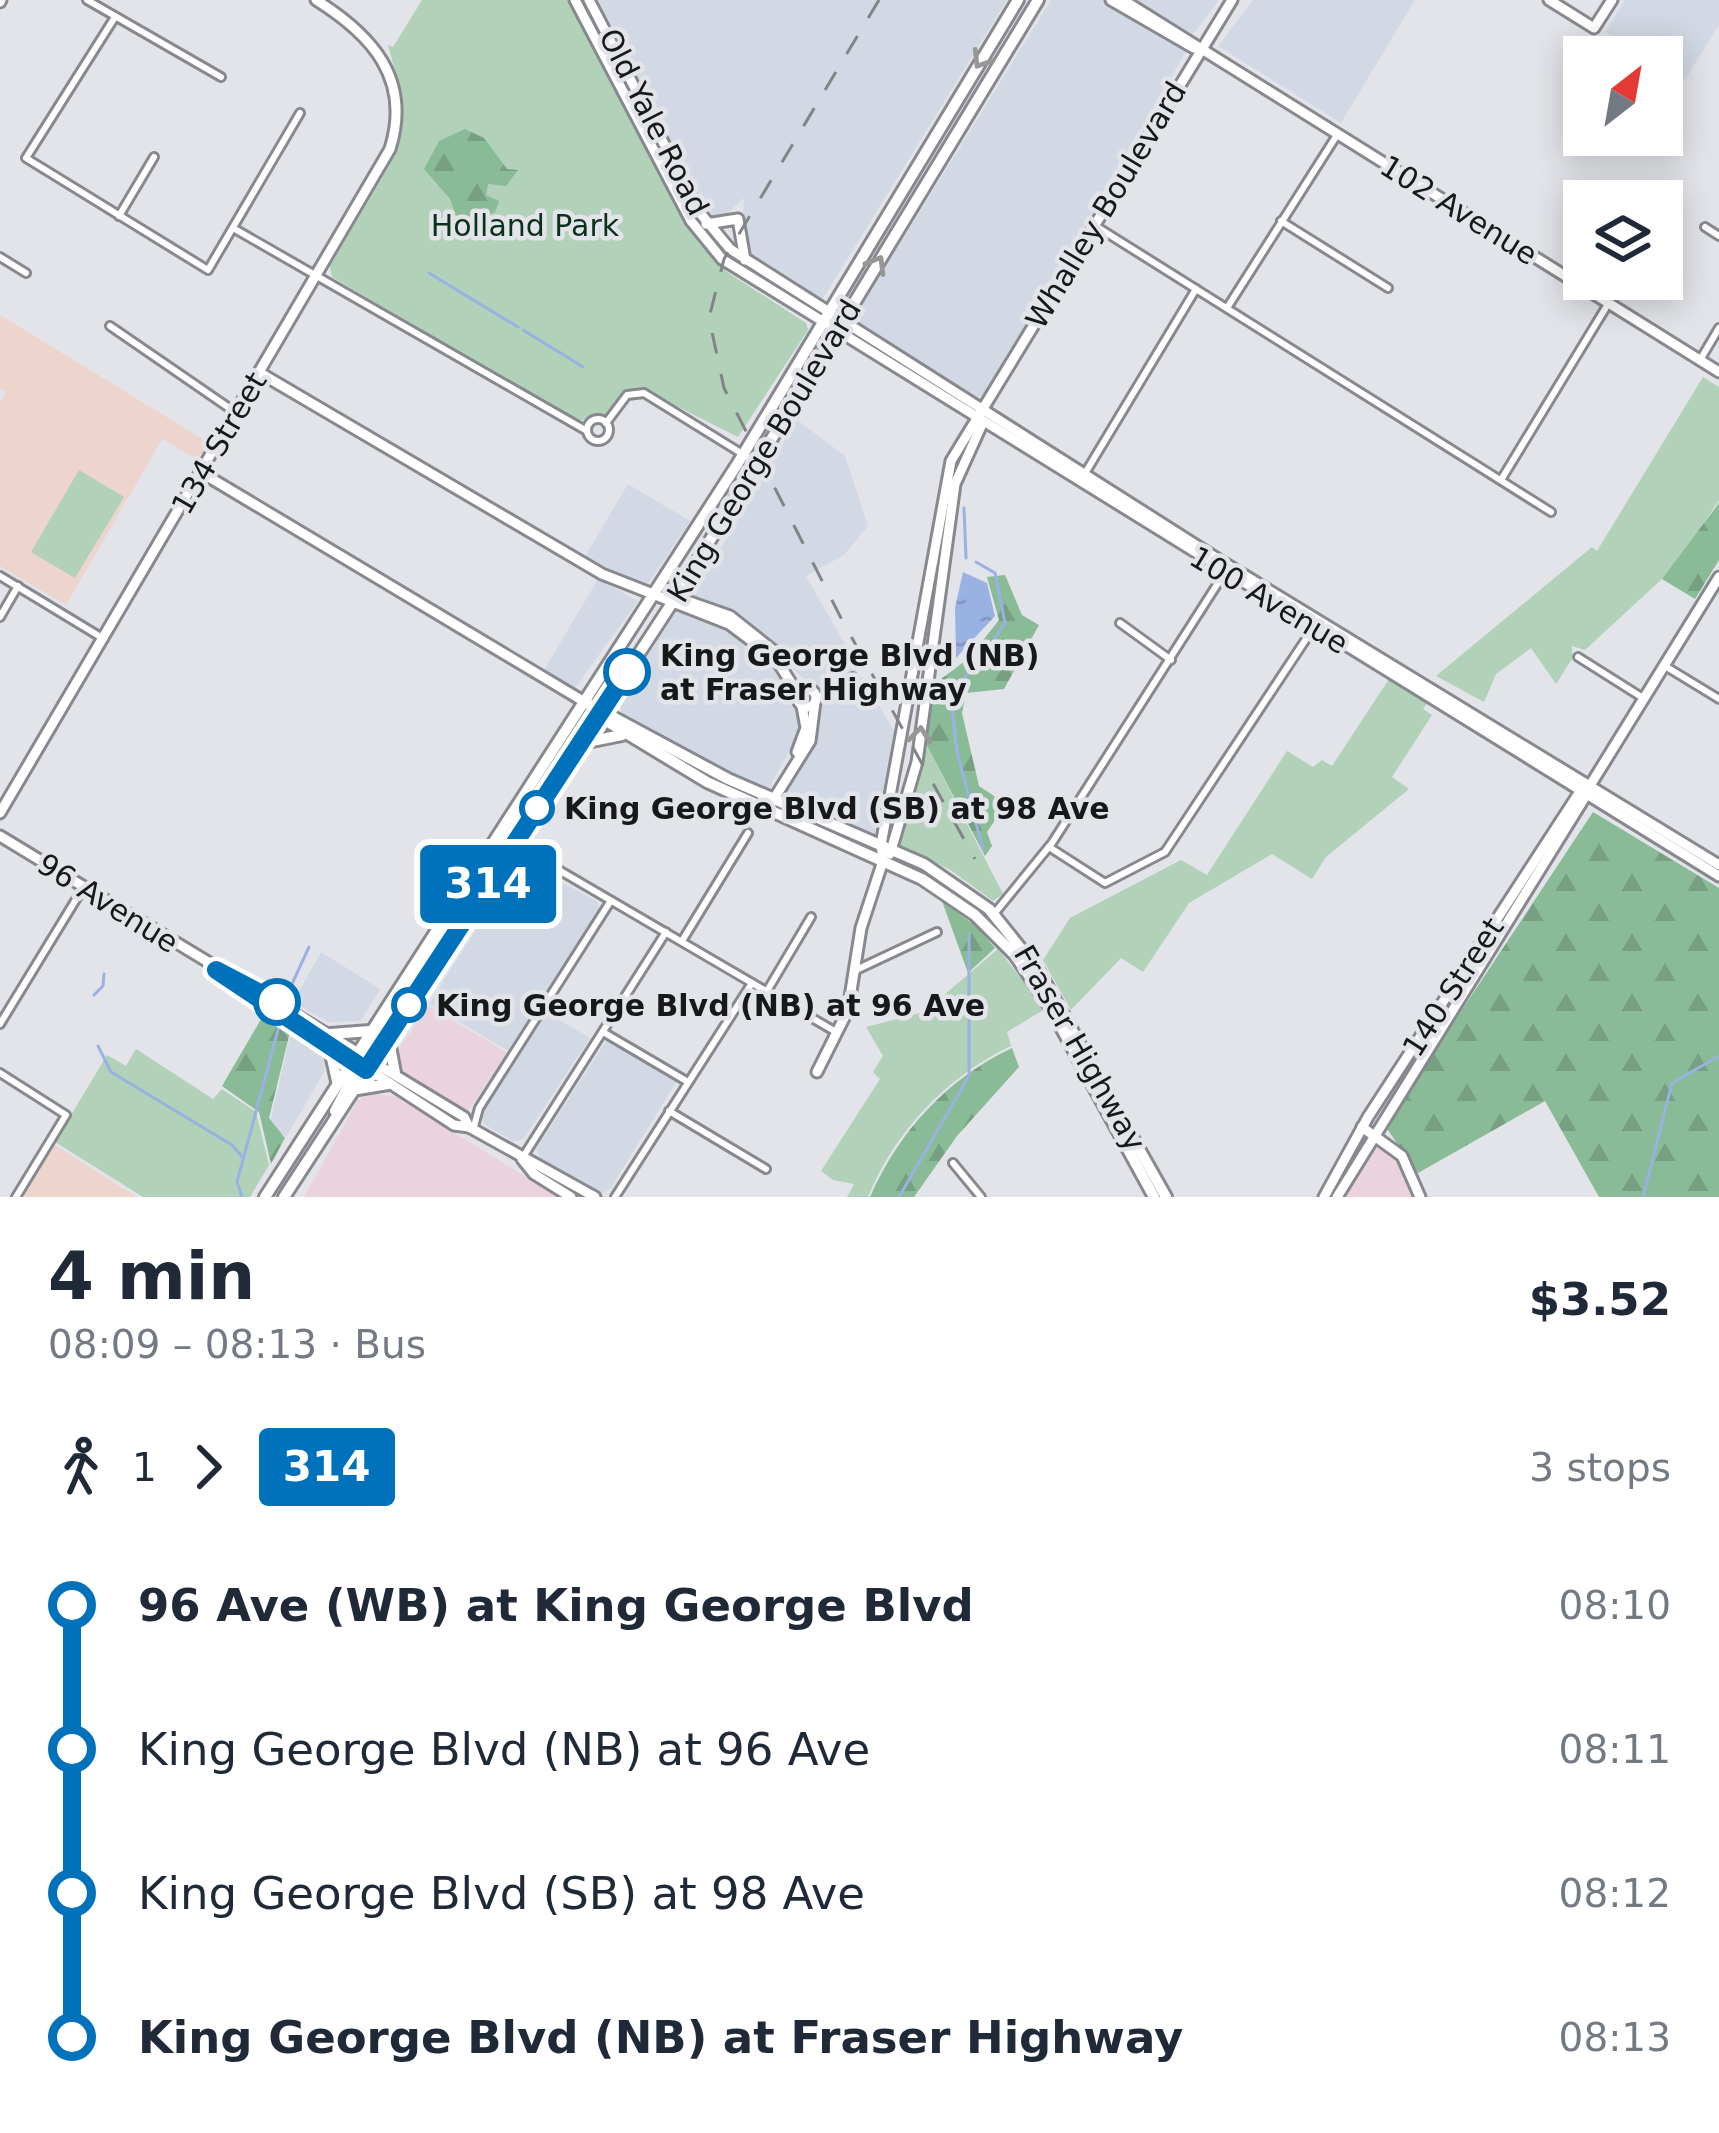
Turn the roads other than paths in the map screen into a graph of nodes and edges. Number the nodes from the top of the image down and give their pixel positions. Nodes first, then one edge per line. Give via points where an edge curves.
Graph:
1 (87, 0) edge
2 (316, 0) edge
3 (575, 0) edge
4 (589, 0) edge
5 (1018, 0) edge
6 (1038, 0) edge
7 (1112, 0) edge
8 (1123, 0) edge
9 (1232, 0) edge
10 (1550, 0) edge
11 (1612, 0) edge
12 (115, 17) junction
13 (1199, 50) junction
14 (613, 54) junction
15 (220, 77) dead end
16 (300, 113) dead end
17 (967, 117) junction
18 (944, 120) junction
19 (1337, 135) junction
20 (952, 140) junction
21 (154, 157) dead end
22 (118, 216) junction
23 (1281, 221) junction
24 (706, 224) junction
25 (1094, 225) junction
26 (1705, 227) dead end
27 (233, 228) junction
28 (1719, 236) edge
29 (0, 257) edge
30 (745, 260) junction
31 (26, 273) dead end
32 (316, 278) junction
33 (1388, 288) dead end
34 (1196, 289) junction
35 (1608, 303) junction
36 (1227, 308) junction
37 (824, 317) junction
38 (110, 326) dead end
39 (839, 327) junction
40 (1719, 328) edge
41 (1700, 360) junction
42 (1719, 372) edge
43 (260, 373) junction
44 (236, 413) junction
45 (980, 417) junction
46 (605, 423) junction
47 (587, 430) junction
48 (743, 454) junction
49 (757, 464) junction
50 (202, 472) junction
51 (1084, 475) junction
52 (1501, 480) junction
53 (1551, 512) dead end
54 (1227, 570) junction
55 (0, 576) edge
56 (1719, 577) edge
57 (18, 586) junction
58 (653, 593) junction
59 (674, 599) junction
60 (0, 617) edge
61 (1120, 623) dead end
62 (1314, 626) junction
63 (104, 639) junction
64 (1579, 657) dead end
65 (1171, 660) junction
66 (1665, 666) junction
67 (853, 677) dead end
68 (812, 695) junction
69 (1643, 698) junction
70 (1719, 699) edge
71 (583, 701) junction
72 (600, 714) junction
73 (624, 735) junction
74 (579, 744) junction
75 (1587, 790) junction
76 (770, 803) junction
77 (0, 813) edge
78 (748, 833) dead end
79 (0, 836) edge
80 (514, 844) junction
81 (1049, 847) junction
82 (887, 848) junction
83 (883, 861) junction
84 (1719, 866) edge
85 (1719, 876) edge
86 (83, 888) junction
87 (610, 902) junction
88 (994, 914) junction
89 (811, 917) dead end
90 (666, 932) junction
91 (937, 932) dead end
92 (682, 941) junction
93 (854, 971) junction
94 (752, 982) junction
95 (766, 991) junction
96 (0, 1024) edge
97 (370, 1031) junction
98 (603, 1032) junction
99 (839, 1034) junction
100 (388, 1036) junction
101 (330, 1040) junction
102 (362, 1060) junction
103 (817, 1072) dead end
104 (0, 1073) edge
105 (392, 1079) junction
106 (337, 1081) junction
107 (688, 1082) junction
108 (352, 1090) junction
109 (479, 1108) junction
110 (669, 1111) junction
111 (333, 1120) junction
112 (469, 1124) junction
113 (1367, 1130) junction
114 (522, 1159) junction
115 (952, 1163) dead end
116 (766, 1168) dead end
117 (16, 1197) edge
118 (265, 1197) edge
119 (284, 1197) edge
120 (571, 1197) edge
121 (595, 1197) edge
122 (614, 1197) edge
123 (981, 1197) edge
124 (1154, 1197) edge
125 (1166, 1197) edge
126 (1324, 1197) edge
127 (1337, 1197) edge
128 (1420, 1197) edge

1 - 12 street
2 - 32 main road, 134 Street via 360,29 385,62 397,108 390,149
3 - 14 main road, Old Yale Road
4 - 14 main road, Old Yale Road
5 -> 18 main road, King George Boulevard
6 - 17 main road, King George Boulevard
7 - 13 main road, 102 Avenue
8 - 13 main road, 102 Avenue
9 - 13 main road, Whalley Boulevard
10 - 11 main road via 1594,28
12 - 15 street
12 - 22 street via 26,158
13 - 19 main road, 102 Avenue
13 - 25 main road, Whalley Boulevard
14 - 24 main road, Old Yale Road
14 - 37 main road, Old Yale Road via 705,242
16 - 27 street
17 - 18 main road
17 - 20 main road, King George Boulevard
18 - 20 main road
18 - 37 main road, King George Boulevard
19 - 23 street
19 - 35 main road, 102 Avenue
39 -> 20 main road, King George Boulevard
21 - 22 street
22 - 27 street via 208,270
23 - 33 street
23 - 36 street
24 - 30 main road, Old Yale Road
24 - 30 main road via 738,219
25 - 34 street
25 - 45 main road, Whalley Boulevard
26 - 28 street
27 - 32 street
29 - 31 street
30 - 37 main road, Old Yale Road
32 - 43 main road, 134 Street
32 - 47 street
34 - 36 street
34 - 51 street
35 - 41 main road, 102 Avenue
35 - 52 street
36 - 52 street
37 - 39 main road, 100 Avenue
37 - 48 main road, King George Boulevard
38 - 44 street
39 - 45 main road, 100 Avenue
39 - 49 main road, King George Boulevard
40 - 41 street
41 - 42 main road, 102 Avenue
43 - 44 main road, 134 Street
43 - 58 main road via 602,574
44 - 50 main road, 134 Street
45 - 51 main road, 100 Avenue
45 - 54 main road, 100 Avenue
45 - 82 main road, Whalley Boulevard via 956,484 917,762
46 - 47 street via 594,419
46 - 47 street via 604,439 593,440
46 - 48 street via 627,395 640,392
48 - 49 street
48 - 58 main road, King George Boulevard
49 - 59 main road, King George Boulevard
50 - 63 main road, 134 Street
50 - 71 main road
51 - 54 main road, 100 Avenue
52 - 53 street
54 - 62 main road, 100 Avenue
54 - 65 street
54 - 75 main road, 100 Avenue
55 - 57 street
56 - 66 main road, 140 Street
57 - 60 street
57 - 63 street
58 - 59 main road
58 - 71 main road, King George Boulevard
59 - 68 main road via 747,636
59 - 72 main road, King George Boulevard
61 - 65 street
62 - 75 main road, 100 Avenue
62 - 81 street via 1165,852 1106,883
63 - 77 main road, 134 Street
64 - 69 street
65 - 81 street
66 - 69 main road, 140 Street
66 - 70 street
67 - 68 street
68 - 76 main road via 810,741
68 - 76 main road via 802,706 803,741
69 - 75 main road, 140 Street
71 - 72 main road
71 - 97 main road, King George Boulevard
72 - 73 main road, Fraser Highway
72 - 74 main road, King George Boulevard
72 - 76 main road, Fraser Highway
73 - 74 main road
73 - 76 main road, Fraser Highway
74 - 80 main road, King George Boulevard
75 - 84 main road, 100 Avenue
75 - 85 main road, 100 Avenue
75 - 113 main road, 140 Street
76 - 82 main road, Fraser Highway
76 - 83 main road, Fraser Highway
78 - 92 street
79 - 86 main road, 96 Avenue
80 - 87 street
80 - 100 main road, King George Boulevard
81 - 88 street
82 - 83 main road, Whalley Boulevard
82 - 88 main road, Fraser Highway via 951,880
83 - 93 main road, Whalley Boulevard
83 - 124 main road, Fraser Highway via 951,896 1015,955
86 - 96 street
86 - 101 main road, 96 Avenue
87 - 90 street
87 - 109 street
88 - 125 main road, Fraser Highway via 1038,970
89 - 95 street
90 - 92 street
90 - 98 street
91 - 93 street
92 - 94 street
93 - 99 main road, Whalley Boulevard
94 - 95 street
94 - 107 street
95 - 99 street
97 - 101 main road
97 - 102 main road, King George Boulevard
98 - 107 street
98 - 114 street
99 - 103 main road, Whalley Boulevard
100 - 102 main road, King George Boulevard
100 - 105 main road
101 - 102 main road, 96 Avenue
101 - 106 main road
102 - 105 main road, 96 Avenue
102 - 106 main road, King George Boulevard
102 - 108 main road, King George Boulevard
102 - 111 main road via 336,1100
104 - 117 street via 66,1115
105 - 108 main road
105 - 112 main road, 96 Avenue
106 - 118 main road, King George Boulevard
107 - 110 street
108 - 111 main road, King George Boulevard
109 - 112 street
109 - 112 street
110 - 116 street
110 - 122 street
111 - 119 main road, King George Boulevard
112 - 114 main road, 96 Avenue
113 - 126 main road, 140 Street
113 - 127 main road, 140 Street
113 - 128 main road via 1402,1156
114 - 120 main road, 96 Avenue
114 - 121 main road, 96 Avenue
115 - 123 street

